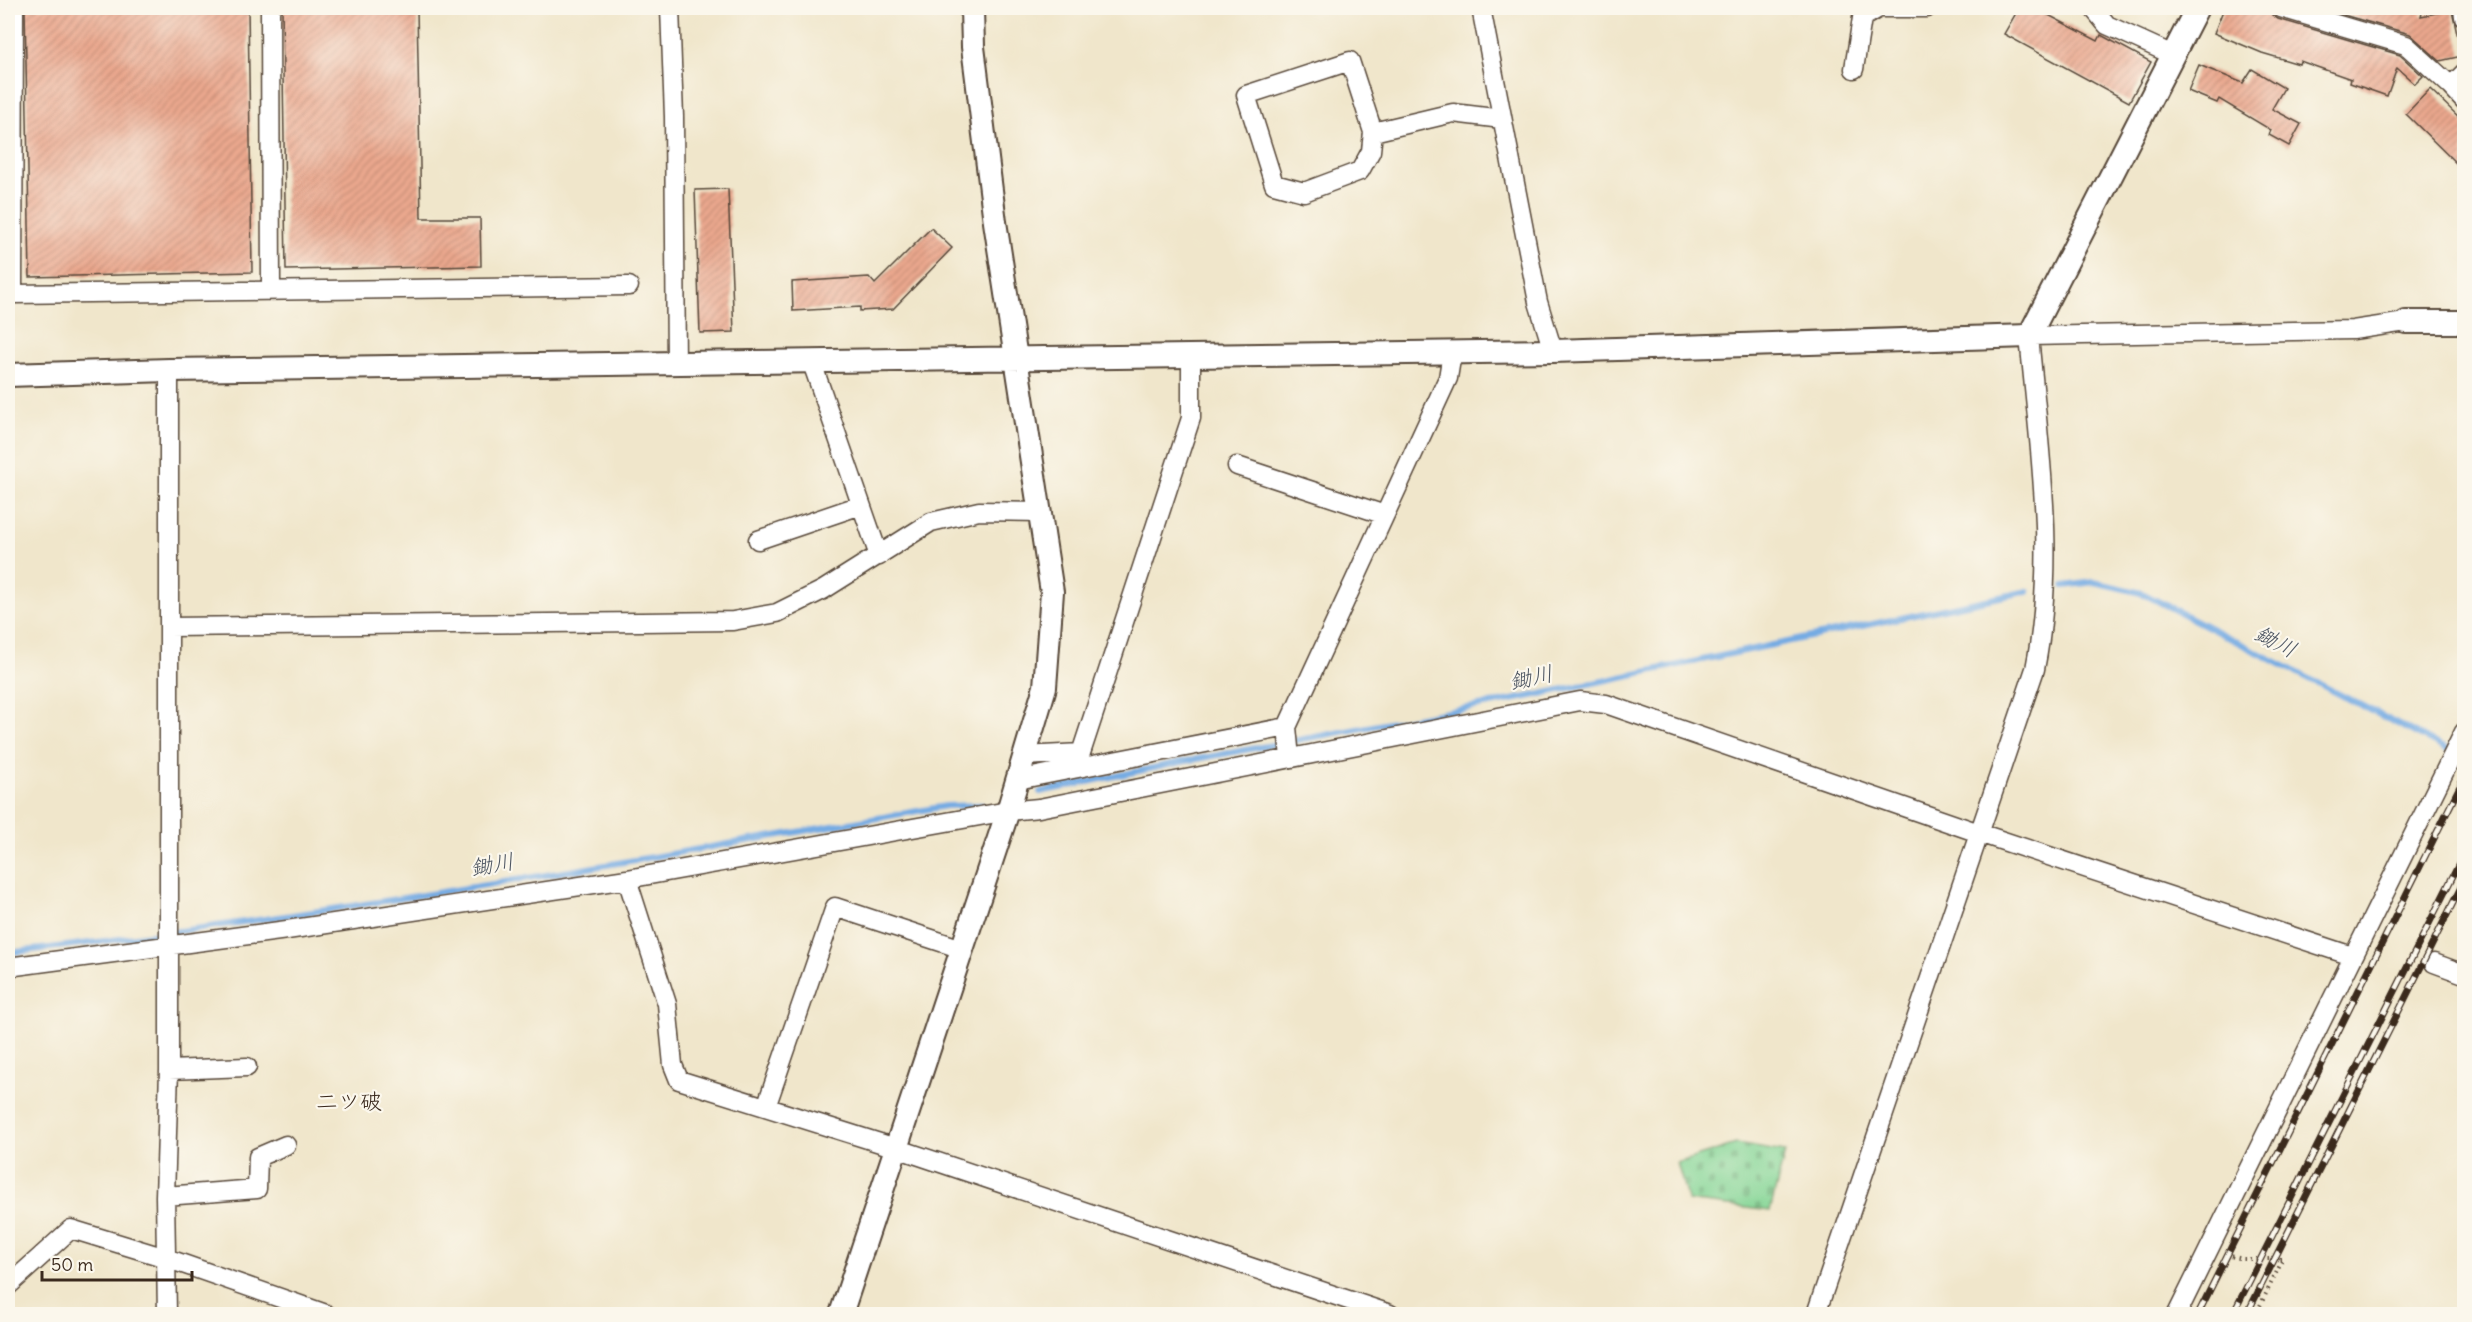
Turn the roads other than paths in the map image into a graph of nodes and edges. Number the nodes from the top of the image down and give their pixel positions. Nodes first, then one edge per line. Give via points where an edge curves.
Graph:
1 (14, 8) edge
2 (270, 8) edge
3 (670, 8) edge
4 (972, 8) edge
5 (1479, 8) edge
6 (1927, 8) edge
7 (2093, 8) edge
8 (2197, 8) edge
9 (2281, 8) edge
10 (2463, 8) edge
11 (2464, 17) edge
12 (2173, 55) junction
13 (1854, 69) dead end
14 (2464, 73) edge
15 (2451, 86) junction
16 (2464, 100) edge
17 (1502, 119) junction
18 (1373, 132) junction
19 (629, 286) dead end
20 (271, 291) junction
21 (2464, 321) edge
22 (2406, 322) joint
23 (2029, 336) junction
24 (1552, 351) junction
25 (1452, 353) junction
26 (1191, 357) junction
27 (1015, 359) junction
28 (812, 363) junction
29 (676, 365) junction
30 (170, 370) junction
31 (8, 375) edge
32 (1237, 466) dead end
33 (861, 505) junction
34 (1041, 512) junction
35 (1384, 515) junction
36 (758, 540) dead end
37 (879, 556) junction
38 (169, 627) junction
39 (2462, 736) edge
40 (1289, 743) junction
41 (1024, 756) junction
42 (1017, 780) junction
43 (1008, 812) junction
44 (1979, 833) junction
45 (627, 879) junction
46 (168, 938) junction
47 (962, 949) junction
48 (2352, 956) junction
49 (2434, 963) dead end
50 (8, 967) edge
51 (2464, 974) edge
52 (247, 1067) dead end
53 (169, 1070) junction
54 (766, 1107) junction
55 (286, 1145) dead end
56 (896, 1148) junction
57 (165, 1196) junction
58 (166, 1258) junction
59 (8, 1286) edge
60 (167, 1314) edge
61 (326, 1314) edge
62 (841, 1314) edge
63 (1390, 1314) edge
64 (1816, 1314) edge
65 (2177, 1314) edge

1 - 20 street via 13,294
2 - 20 street
3 - 29 street
4 - 27 street via 975,59
5 - 17 street
6 - 13 street via 1879,8 1862,18
7 - 12 street via 2108,25
8 - 12 street
9 - 15 street via 2406,45
10 - 11 street
12 - 23 street
14 - 15 street
15 - 16 street
17 - 18 street via 1453,113
17 - 24 street via 1538,302
18 - 18 street via 1350,61 1246,95 1274,184 1304,192 1360,171 1371,151
19 - 20 street
21 - 22 street
22 - 23 street via 2354,330
23 - 24 street
23 - 44 street via 2045,508 2043,631 2035,669
24 - 25 street
25 - 26 street
25 - 35 street via 1448,378
26 - 27 street
26 - 41 street via 1191,418 1081,753
27 - 28 street
27 - 34 street
28 - 29 street
28 - 33 street
29 - 30 street
30 - 31 street
30 - 38 street
32 - 35 street
33 - 36 street
33 - 37 street
34 - 37 street via 979,511 931,522
34 - 41 street via 1052,592 1045,687
35 - 40 street
37 - 38 street via 777,613 733,621
38 - 46 street
39 - 48 street
40 - 42 street
40 - 43 street via 1039,808
40 - 44 street via 1580,701 1606,704
41 - 42 street
42 - 43 street
43 - 45 street
43 - 47 street
44 - 48 street
44 - 64 street
45 - 46 street via 287,930
45 - 54 street via 667,1004 673,1065 679,1080
46 - 50 street
46 - 53 street
47 - 54 street via 835,907
47 - 56 street
48 - 65 street
49 - 51 street
52 - 53 street
53 - 57 street
54 - 56 street
55 - 57 street via 258,1157 257,1189
56 - 62 street
56 - 63 street
57 - 58 street
58 - 59 street via 71,1229
58 - 60 street
58 - 61 street

